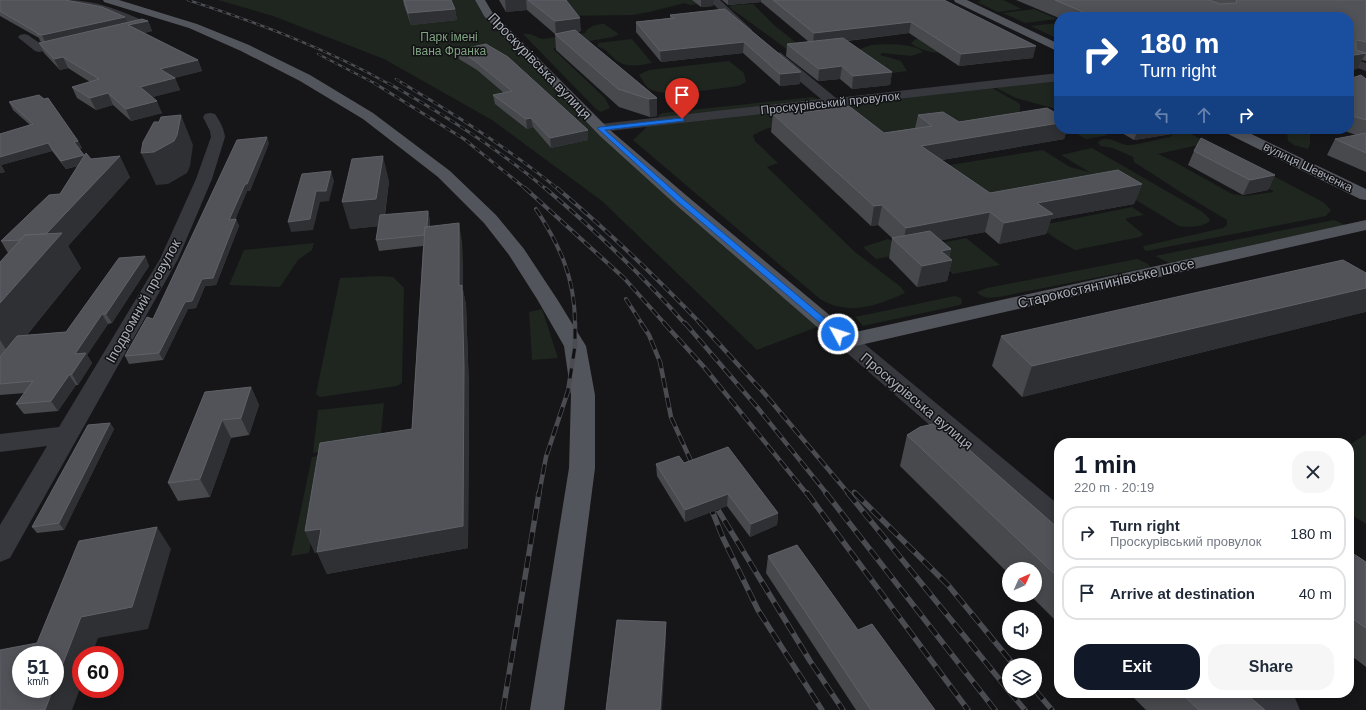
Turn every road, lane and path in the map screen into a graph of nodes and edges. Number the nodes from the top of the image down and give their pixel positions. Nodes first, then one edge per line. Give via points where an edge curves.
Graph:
1 (72, 0) edge
2 (108, 0) edge
3 (480, 0) edge
4 (714, 0) edge
5 (959, 0) edge
6 (112, 33) edge
7 (753, 35) edge
8 (24, 37) dead end
9 (81, 40) edge
10 (1054, 46) edge
11 (769, 50) edge
12 (1354, 63) edge
13 (1366, 67) edge
14 (1054, 78) edge
15 (833, 102) junction
16 (210, 117) dead end
17 (600, 128) junction
18 (1239, 134) edge
19 (1366, 195) edge
20 (1366, 225) edge
21 (847, 341) junction
22 (66, 435) junction
23 (0, 443) edge
24 (1054, 517) edge
25 (0, 550) edge
26 (1269, 698) edge
27 (547, 710) edge
28 (1283, 710) edge

1 - 6 street via 114,12 144,25
2 - 27 main road via 200,29 245,48 305,78 391,133 444,174 490,219 517,253 575,346 583,395 582,468
3 - 17 main road, Проскурівська вулиця via 488,14
4 - 7 street
5 - 10 main road
8 - 9 street via 39,48
11 - 15 street
12 - 13 street
14 - 15 street, Проскурівський провулок
15 - 17 street, Проскурівський провулок
16 - 22 street, Іподромний провулок via 218,137 204,180 169,259
17 - 21 main road, Проскурівська вулиця
18 - 19 main road, вулиця Шевченка
20 - 21 main road, Старокостянтинівське шосе
21 - 24 street, Проскурівська вулиця
22 - 23 street
22 - 25 street, Іподромний провулок
26 - 28 street

